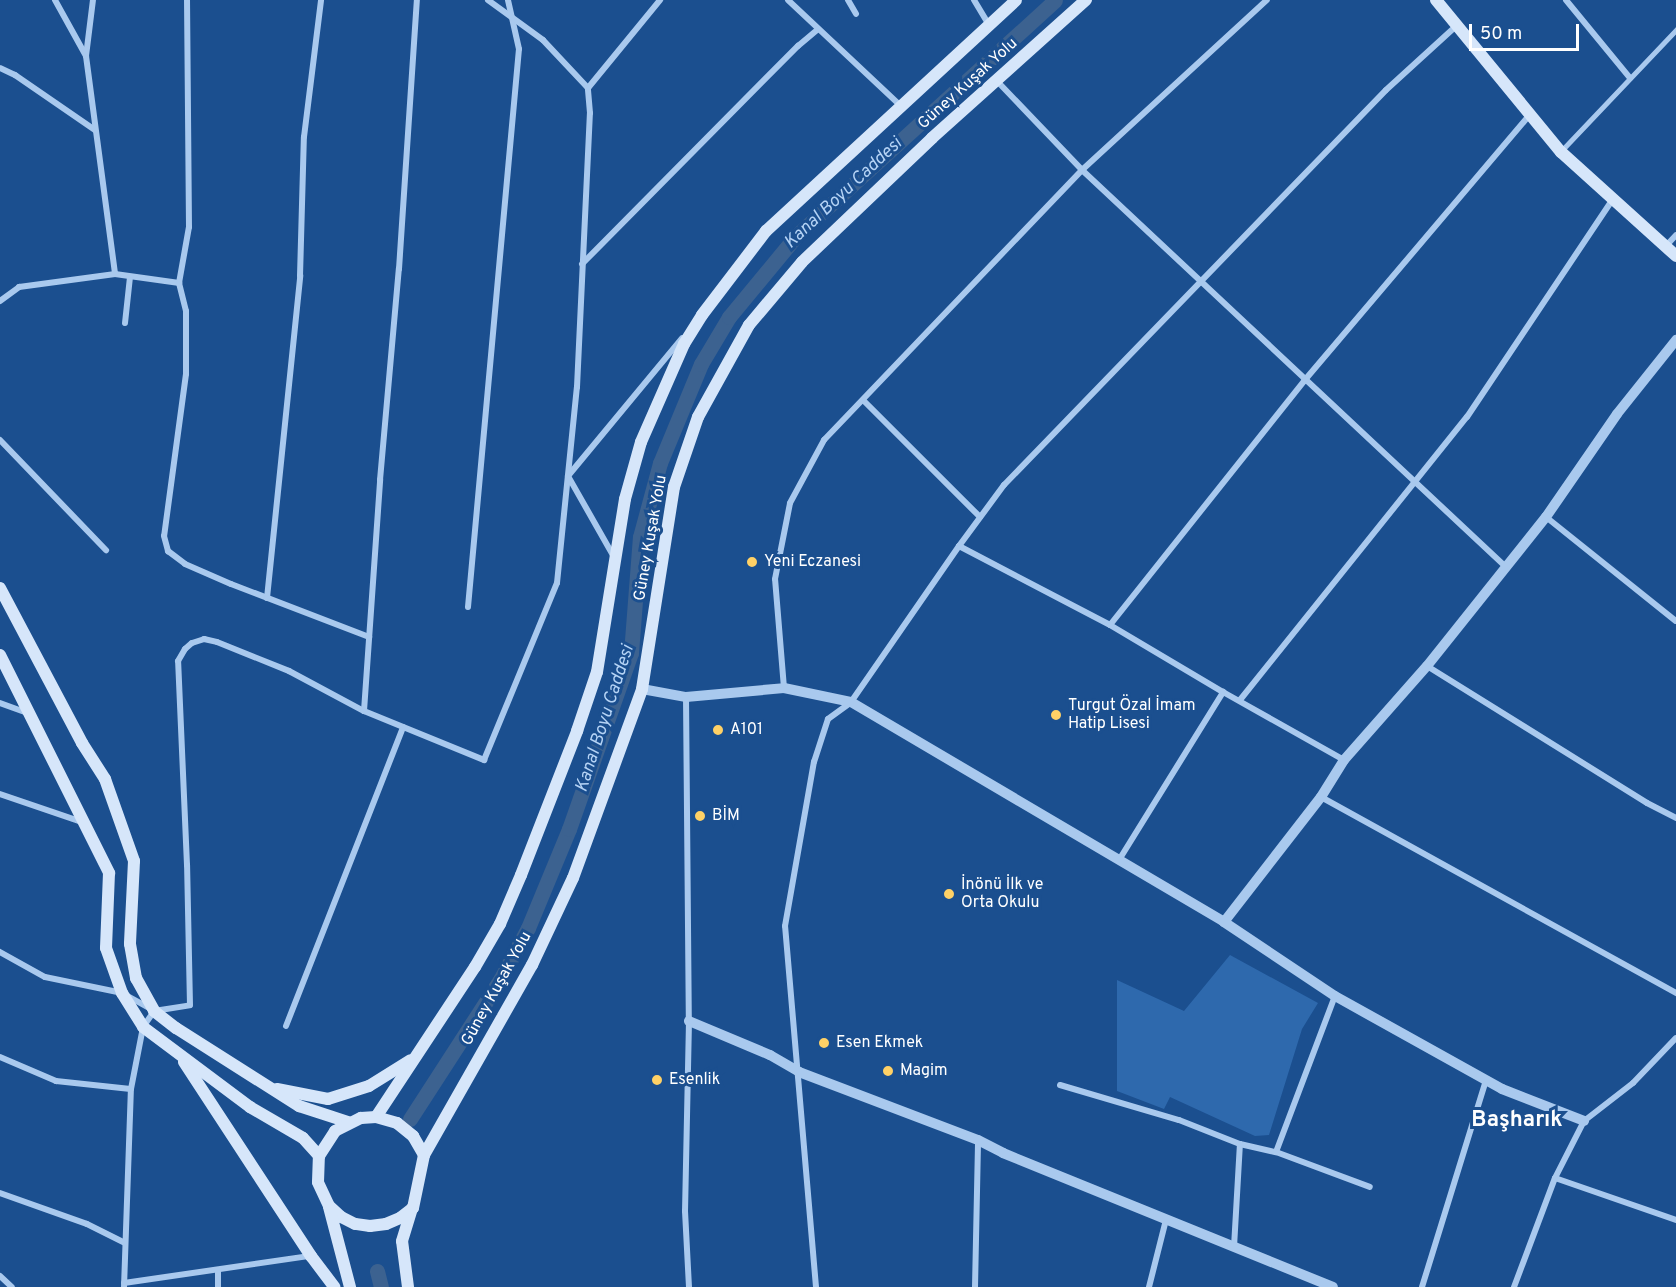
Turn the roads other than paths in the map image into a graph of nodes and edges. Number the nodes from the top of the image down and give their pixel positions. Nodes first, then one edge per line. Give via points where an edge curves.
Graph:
1 (55, 0) edge
2 (93, 0) edge
3 (187, 0) edge
4 (321, 0) edge
5 (417, 0) edge
6 (488, 0) edge
7 (508, 0) edge
8 (661, 0) edge
9 (788, 0) edge
10 (848, 0) edge
11 (974, 0) edge
12 (1016, 0) edge
13 (1086, 0) edge
14 (1267, 0) edge
15 (1436, 0) edge
16 (1566, 0) edge
17 (856, 14) dead end
18 (513, 16) junction
19 (989, 25) junction
20 (1457, 25) junction
21 (818, 29) junction
22 (1676, 30) edge
23 (86, 56) junction
24 (0, 68) edge
25 (1630, 78) junction
26 (996, 80) junction
27 (588, 88) junction
28 (901, 107) junction
29 (1529, 116) junction
30 (95, 129) junction
31 (1561, 152) junction
32 (1082, 170) junction
33 (1613, 199) junction
34 (1676, 235) edge
35 (1665, 246) junction
36 (1676, 256) edge
37 (582, 264) junction
38 (115, 274) junction
39 (130, 277) junction
40 (1199, 281) junction
41 (179, 282) junction
42 (0, 301) edge
43 (702, 315) junction
44 (125, 323) dead end
45 (1676, 339) edge
46 (1304, 381) junction
47 (864, 401) junction
48 (0, 440) edge
49 (568, 476) junction
50 (1415, 482) junction
51 (980, 517) junction
52 (1546, 518) junction
53 (959, 546) junction
54 (106, 550) dead end
55 (615, 560) junction
56 (1506, 567) junction
57 (0, 588) edge
58 (267, 598) junction
59 (468, 607) dead end
60 (1676, 621) edge
61 (1110, 626) junction
62 (369, 637) junction
63 (0, 655) edge
64 (1428, 666) junction
65 (784, 688) junction
66 (642, 689) junction
67 (1223, 693) junction
68 (686, 697) junction
69 (1240, 700) junction
70 (851, 702) junction
71 (0, 703) edge
72 (364, 711) junction
73 (29, 713) junction
74 (403, 727) junction
75 (1344, 760) junction
76 (0, 794) edge
77 (1320, 797) junction
78 (1676, 818) edge
79 (83, 822) junction
80 (1119, 860) junction
81 (1224, 922) junction
82 (0, 952) edge
83 (122, 993) junction
84 (1676, 993) edge
85 (1335, 996) junction
86 (154, 1011) junction
87 (689, 1021) junction
88 (286, 1026) dead end
89 (143, 1027) junction
90 (1676, 1038) edge
91 (180, 1056) junction
92 (418, 1056) junction
93 (0, 1057) edge
94 (799, 1072) junction
95 (1486, 1080) junction
96 (1060, 1085) dead end
97 (269, 1087) junction
98 (131, 1089) junction
99 (376, 1117) junction
100 (1584, 1121) junction
101 (348, 1122) junction
102 (978, 1140) junction
103 (1240, 1144) junction
104 (1276, 1152) junction
105 (424, 1155) junction
106 (319, 1156) junction
107 (1555, 1178) junction
108 (1370, 1187) dead end
109 (0, 1193) edge
110 (329, 1206) junction
111 (412, 1208) junction
112 (1166, 1220) junction
113 (1676, 1220) edge
114 (126, 1243) junction
115 (1234, 1247) junction
116 (311, 1256) junction
117 (218, 1270) junction
118 (0, 1276) edge
119 (124, 1285) edge
120 (1321, 1285) edge
121 (12, 1287) edge
122 (218, 1287) edge
123 (334, 1287) edge
124 (350, 1287) edge
125 (408, 1287) edge
126 (689, 1287) edge
127 (816, 1287) edge
128 (975, 1287) edge
129 (1149, 1287) edge
130 (1333, 1287) edge
131 (1422, 1287) edge
132 (1514, 1287) edge

1 - 23 street
2 - 23 street
3 - 41 street via 189,227
4 - 58 street via 304,137 300,276
5 - 62 street
6 - 18 street
7 - 18 street
8 - 27 street
9 - 21 street
10 - 17 street
11 - 19 street
12 - 19 main road, Güney Kuşak Yolu
13 - 26 main road, Güney Kuşak Yolu
14 - 32 street
15 - 20 main road
16 - 25 street
18 - 27 street via 543,40
18 - 59 street via 519,49
19 - 28 main road, Güney Kuşak Yolu
20 - 29 main road
20 - 40 street via 1386,90
21 - 28 street
21 - 37 street
22 - 25 lane
23 - 30 street
24 - 30 street
25 - 31 lane
26 - 32 street
26 - 66 main road, Güney Kuşak Yolu via 802,262 749,326 698,417 674,487
27 - 37 street
28 - 43 main road, Güney Kuşak Yolu via 766,231
29 - 31 main road
29 - 46 street
30 - 38 street
31 - 33 main road
32 - 40 street
32 - 47 street
33 - 35 main road
33 - 50 street via 1467,417
34 - 35 street
35 - 36 main road
37 - 49 street via 577,387
38 - 39 street
38 - 42 street via 19,287
39 - 41 street
39 - 44 street
40 - 46 street
40 - 51 street via 1004,485
41 - 58 street via 186,311 186,374 164,536 168,551 185,564
43 - 49 street
43 - 55 main road, Güney Kuşak Yolu via 684,344 641,442 625,499
45 - 52 street via 1617,414
46 - 50 street
46 - 61 street
47 - 51 street
47 - 65 street via 824,440 790,503 775,579
48 - 54 street
49 - 55 street
49 - 74 street via 557,583 484,760
50 - 56 street
50 - 69 street
51 - 53 street
52 - 56 street
52 - 60 street
53 - 61 street
53 - 70 street
55 - 92 main road, Güney Kuşak Yolu via 597,672 521,875 476,967
56 - 64 street
57 - 86 main road via 105,779 134,861 130,944 135,978
58 - 62 street
61 - 67 street
62 - 72 street
63 - 73 main road
64 - 75 street
64 - 78 street
65 - 68 street
65 - 70 street
66 - 68 street
66 - 105 main road, Güney Kuşak Yolu via 573,878 532,965
67 - 69 street
67 - 80 street
68 - 87 street
69 - 75 street
70 - 80 street
70 - 94 street via 828,719 814,762 785,926
71 - 73 street
72 - 74 street
72 - 86 street via 289,671 217,642 204,639 185,649 178,661 190,1005
73 - 79 main road
74 - 88 street
75 - 77 street
76 - 79 street
77 - 81 street
77 - 84 street
79 - 83 main road via 109,873 106,948
80 - 81 street
81 - 85 street
82 - 83 street via 45,977
83 - 86 street
83 - 89 main road
85 - 95 street
85 - 104 street
86 - 89 street
86 - 97 main road
87 - 94 street via 770,1055
87 - 126 street via 685,1211
89 - 91 main road
89 - 98 street
90 - 100 street via 1633,1083
91 - 106 main road via 250,1107 303,1138
91 - 116 main road
92 - 97 main road via 369,1086 327,1099
92 - 99 main road, Güney Kuşak Yolu
93 - 98 street via 56,1081
94 - 102 street
94 - 127 street
95 - 100 street
95 - 131 street
96 - 103 street via 1179,1120
97 - 101 main road via 299,1106
98 - 114 street
99 - 101 main road
99 - 105 main road via 397,1123 413,1136
100 - 107 street
101 - 106 main road via 335,1131
102 - 112 street
102 - 128 street
103 - 104 street
103 - 115 street
104 - 108 street
105 - 111 main road
106 - 110 main road via 318,1182
107 - 113 street
107 - 132 street
109 - 114 street via 87,1224
110 - 111 main road via 348,1220 370,1226 386,1224
110 - 124 main road
111 - 125 main road via 402,1241
112 - 115 street
112 - 129 street
114 - 119 street
115 - 120 street
116 - 117 street
116 - 123 main road
117 - 119 street
117 - 122 street
118 - 121 street
120 - 130 street

